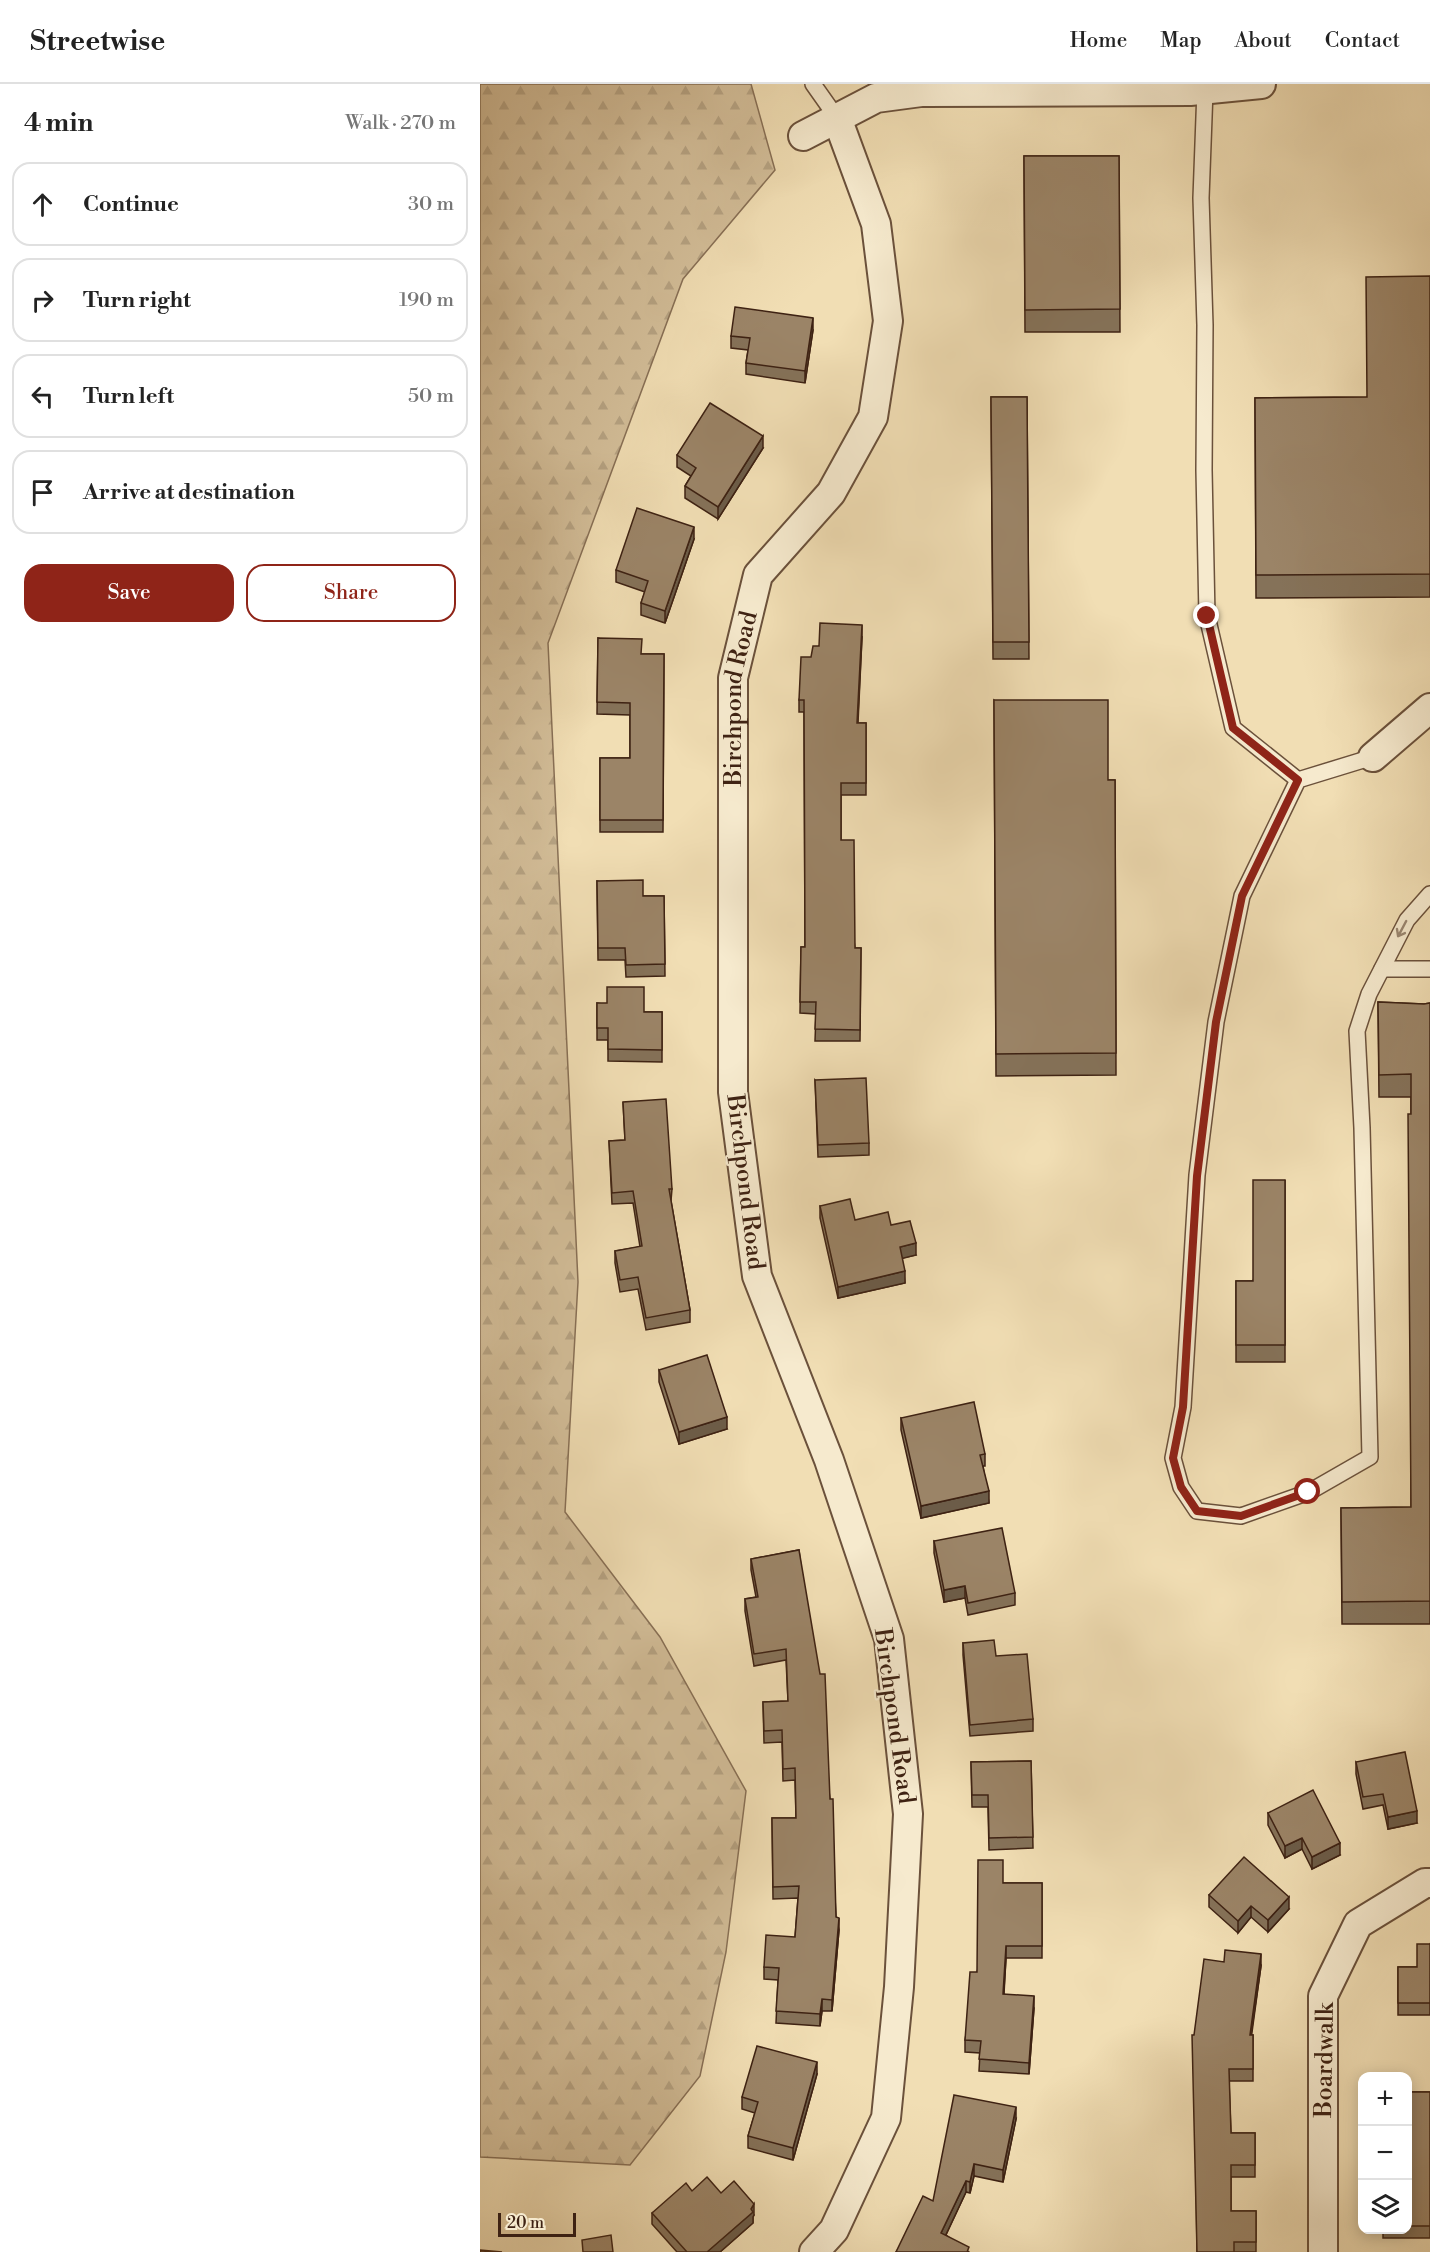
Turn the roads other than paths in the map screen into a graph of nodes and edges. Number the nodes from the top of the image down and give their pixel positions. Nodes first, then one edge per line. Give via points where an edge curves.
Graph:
1 (813, 84) edge
2 (1261, 84) edge
3 (945, 88) edge
4 (1205, 90) junction
5 (837, 118) junction
6 (803, 136) dead end
7 (1430, 708) edge
8 (1373, 757) joint
9 (1298, 780) junction
10 (1430, 894) edge
11 (1382, 969) junction
12 (1430, 969) edge
13 (1430, 1883) edge
14 (814, 2252) edge
15 (1323, 2252) edge

1 - 5 lane
2 - 4 street
3 - 4 street
3 - 5 street via 876,98
4 - 9 lane via 1202,198 1207,616 1233,728
5 - 6 street
5 - 14 street, Birchpond Road via 876,224 888,321 873,417 831,493 758,575 733,678 733,1092 757,1276 829,1460 889,1639 908,1814 899,1987 886,2118 834,2230
7 - 8 street
8 - 9 lane
9 - 11 lane via 1242,896 1216,1022 1197,1176 1183,1407 1173,1458 1181,1487 1197,1511 1241,1516 1308,1492 1370,1457 1357,1031
10 -> 11 lane via 1407,920
11 - 12 lane
13 - 15 street, Boardwalk via 1358,1923 1323,1995

